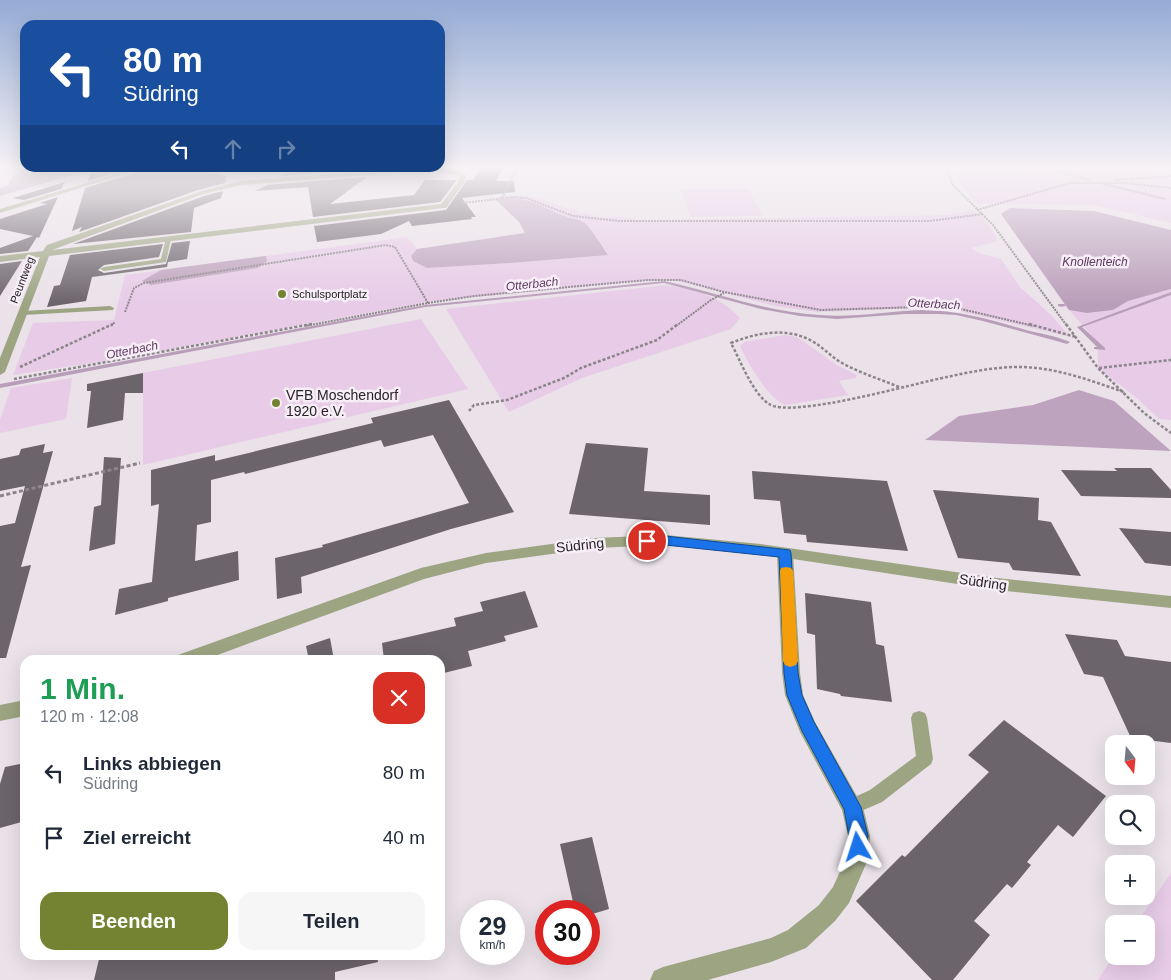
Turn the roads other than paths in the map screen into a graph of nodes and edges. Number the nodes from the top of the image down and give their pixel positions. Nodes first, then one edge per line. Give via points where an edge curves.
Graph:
1 (145, 213) edge
2 (387, 213) edge
3 (168, 239) junction
4 (45, 254) junction
5 (0, 259) edge
6 (104, 269) dead end
7 (110, 308) dead end
8 (23, 313) junction
9 (0, 372) edge
10 (785, 553) junction
11 (1171, 602) edge
12 (198, 655) edge
13 (20, 709) edge
14 (0, 713) edge
15 (919, 718) dead end
16 (852, 807) junction
17 (663, 980) edge

1 - 4 street via 50,246
2 - 3 street
3 - 4 street
3 - 6 lane via 164,261
4 - 5 street
4 - 8 street, Peuntweg
7 - 8 lane
8 - 9 street, Peuntweg
10 - 11 street, Südring via 998,584
10 - 12 street, Südring via 665,540 595,543 486,558 421,574
10 - 16 street via 794,695 807,726
13 - 14 street
15 - 16 lane via 925,759 876,796
16 - 17 street via 859,836 858,857 841,895 826,913 797,939 771,950

